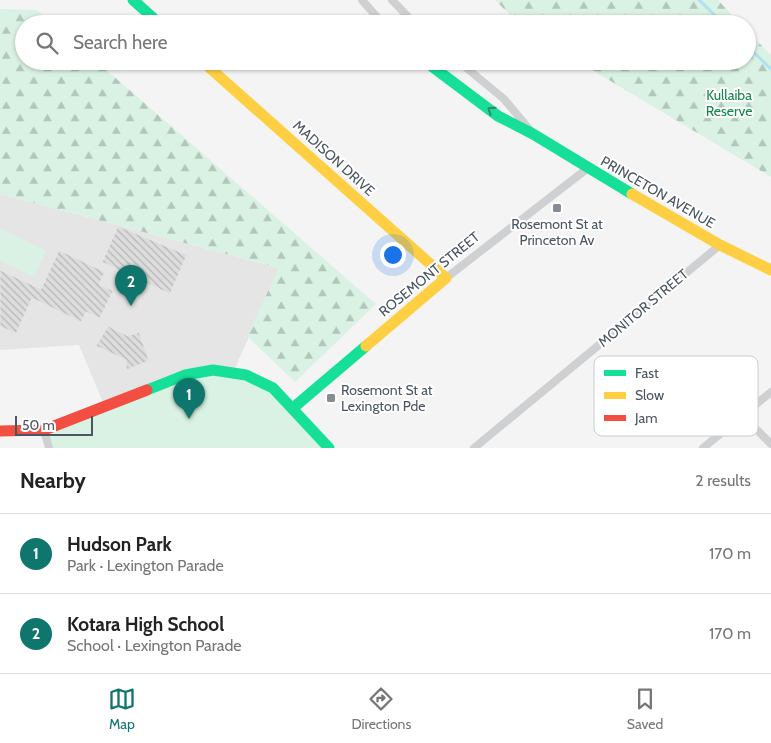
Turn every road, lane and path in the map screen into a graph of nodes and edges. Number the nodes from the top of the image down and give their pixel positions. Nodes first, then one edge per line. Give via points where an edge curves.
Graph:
1 (133, 0) edge
2 (362, 0) edge
3 (392, 0) edge
4 (150, 15) edge
5 (375, 15) edge
6 (406, 15) edge
7 (212, 70) edge
8 (437, 70) edge
9 (469, 70) edge
10 (534, 134) junction
11 (588, 168) junction
12 (720, 245) junction
13 (771, 270) edge
14 (446, 278) junction
15 (771, 392) edge
16 (758, 403) edge
17 (293, 408) junction
18 (0, 430) edge
19 (44, 430) junction
20 (758, 431) edge
21 (718, 436) edge
22 (771, 444) edge
23 (49, 448) edge
24 (329, 448) edge
25 (474, 448) edge
26 (703, 448) edge

1 - 4 street
2 - 5 street
3 - 6 street
7 - 14 street, MADISON DRIVE
10 -> 8 street, PRINCETON AVENUE via 498,116
9 - 10 street, PRINCETON AVENUE via 504,99
10 - 11 street, PRINCETON AVENUE
11 - 12 street, PRINCETON AVENUE
11 - 14 street, ROSEMONT STREET
12 - 13 street, PRINCETON AVENUE
12 - 25 street, MONITOR STREET
14 - 17 street, ROSEMONT STREET
15 - 16 street
17 - 19 street via 273,388 246,375 213,370 185,375
17 - 24 street
18 - 19 street
19 - 23 street
20 - 22 street
21 - 26 street

